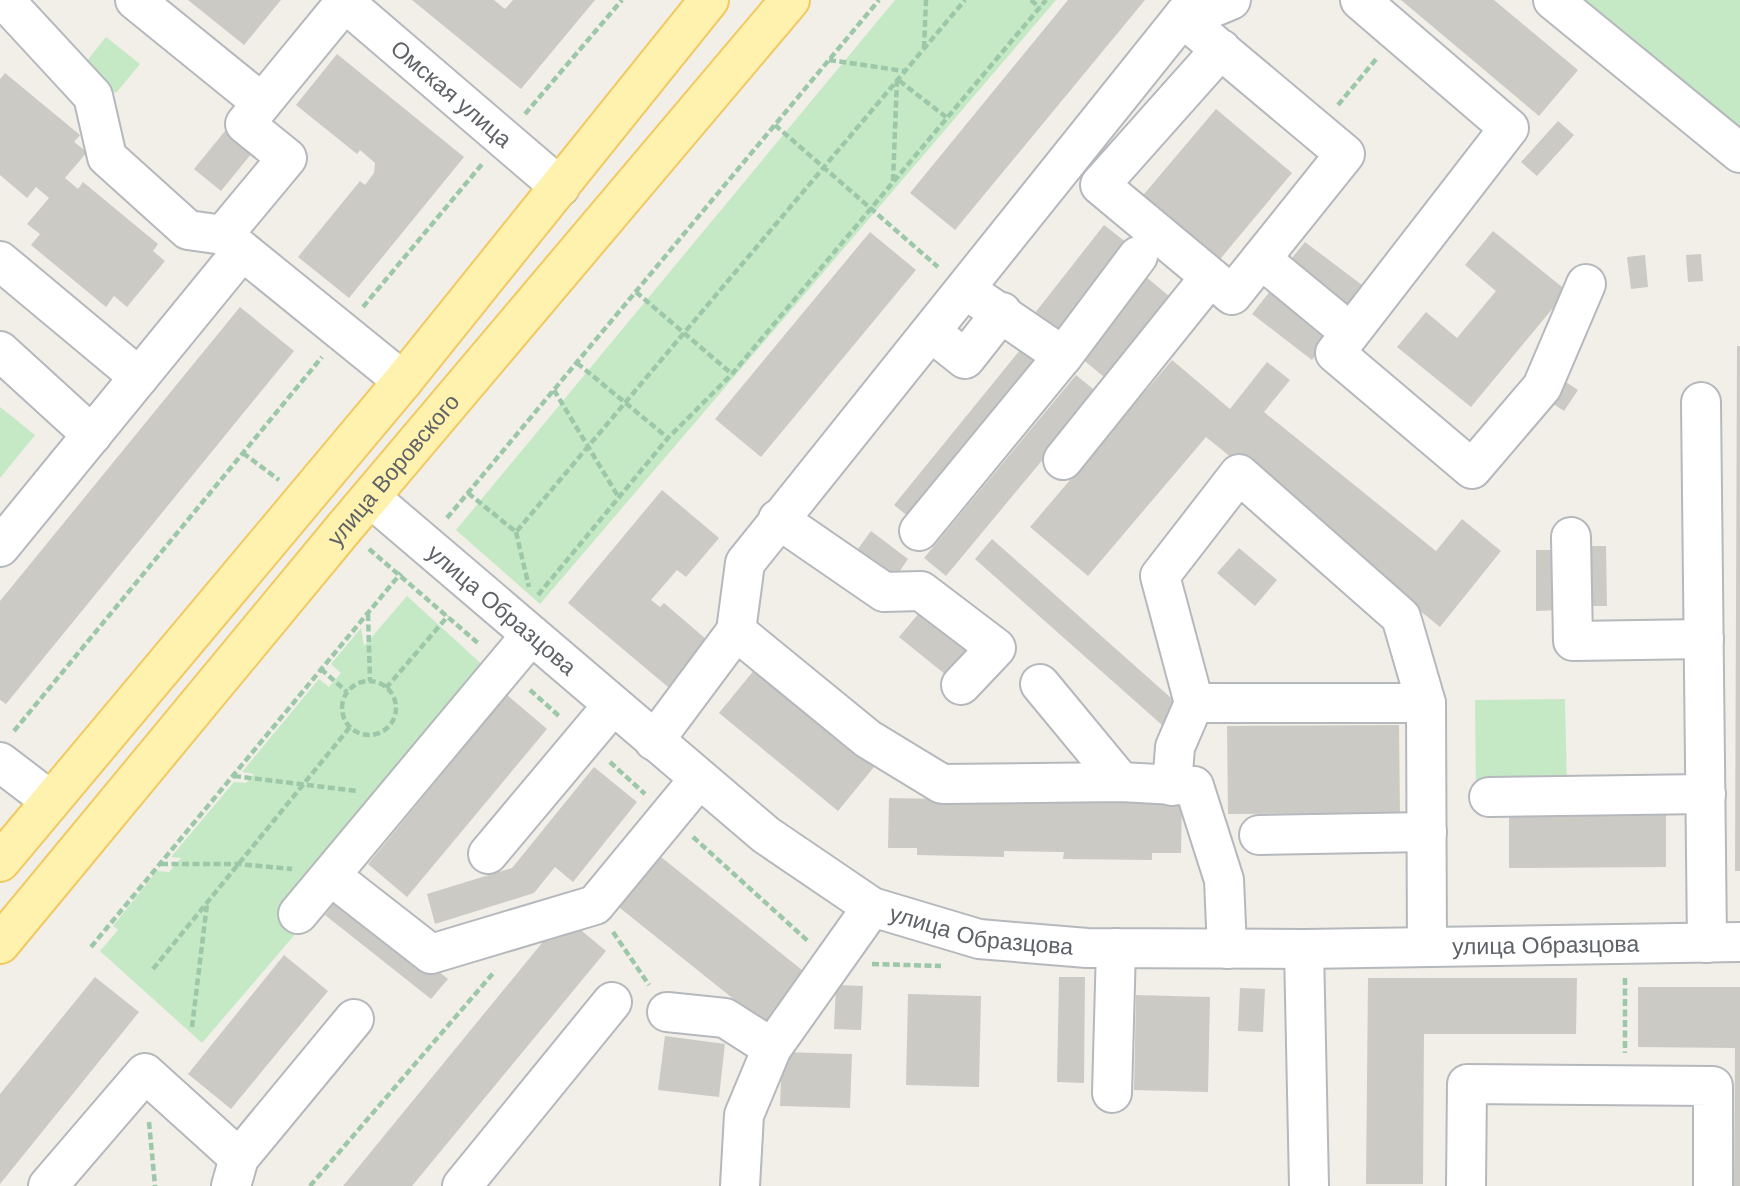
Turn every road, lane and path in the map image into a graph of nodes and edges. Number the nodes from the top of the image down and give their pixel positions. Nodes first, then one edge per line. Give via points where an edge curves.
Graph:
1 (135, 0) edge
2 (622, 0) edge
3 (709, 0) edge
4 (790, 0) edge
5 (879, 0) edge
6 (926, 0) edge
7 (965, 0) edge
8 (1031, 0) edge
9 (1046, 0) edge
10 (1231, 0) edge
11 (1360, 0) edge
12 (1553, 0) edge
13 (7, 1) edge
14 (344, 1) edge
15 (1040, 8) junction
16 (1185, 14) junction
17 (1398, 33) junction
18 (924, 49) junction
19 (1221, 49) junction
20 (829, 60) junction
21 (905, 71) junction
22 (897, 79) junction
23 (262, 103) junction
24 (946, 117) junction
25 (775, 125) junction
26 (1316, 130) junction
27 (504, 139) junction
28 (1740, 153) edge
29 (823, 167) junction
30 (892, 181) junction
31 (560, 187) junction
32 (870, 207) junction
33 (233, 243) junction
34 (1138, 256) dead end
35 (1261, 260) junction
36 (0, 261) edge
37 (1210, 277) junction
38 (1586, 284) dead end
39 (966, 290) junction
40 (636, 292) junction
41 (1002, 312) junction
42 (1335, 320) dead end
43 (342, 332) junction
44 (931, 332) junction
45 (684, 333) junction
46 (0, 351) edge
47 (1063, 356) junction
48 (576, 363) junction
49 (732, 374) junction
50 (139, 377) junction
51 (403, 381) junction
52 (554, 390) junction
53 (625, 402) junction
54 (1701, 402) dead end
55 (92, 435) junction
56 (668, 438) junction
57 (588, 446) junction
58 (1063, 460) dead end
59 (332, 466) junction
60 (468, 493) junction
61 (371, 498) junction
62 (619, 498) junction
63 (448, 517) dead end
64 (778, 519) junction
65 (919, 531) dead end
66 (516, 532) junction
67 (1571, 537) dead end
68 (0, 547) edge
69 (408, 565) dead end
70 (401, 574) junction
71 (368, 613) junction
72 (447, 616) junction
73 (736, 631) junction
74 (531, 635) junction
75 (1704, 639) junction
76 (504, 667) junction
77 (321, 670) junction
78 (370, 681) junction
79 (1040, 684) dead end
80 (961, 685) dead end
81 (386, 688) junction
82 (347, 692) junction
83 (1426, 703) junction
84 (1194, 704) junction
85 (613, 705) junction
86 (350, 727) junction
87 (584, 739) junction
88 (654, 741) junction
89 (4, 750) edge
90 (233, 776) junction
91 (699, 779) junction
92 (1121, 782) junction
93 (303, 785) junction
94 (1172, 786) junction
95 (363, 792) dead end
96 (1706, 794) junction
97 (1489, 797) dead end
98 (51, 801) junction
99 (669, 816) junction
100 (1427, 832) junction
101 (1259, 835) dead end
102 (488, 854) dead end
103 (0, 862) edge
104 (160, 864) junction
105 (238, 864) junction
106 (293, 869) dead end
107 (331, 876) junction
108 (207, 903) junction
109 (595, 905) junction
110 (872, 907) junction
111 (298, 914) dead end
112 (1724, 942) edge
113 (0, 944) edge
114 (91, 947) dead end
115 (1426, 947) junction
116 (1116, 948) junction
117 (1227, 949) junction
118 (1304, 949) junction
119 (832, 963) junction
120 (500, 964) dead end
121 (954, 966) dead end
122 (1625, 967) dead end
123 (153, 969) dead end
124 (612, 1002) dead end
125 (667, 1012) joint
126 (354, 1019) dead end
127 (191, 1027) dead end
128 (772, 1048) junction
129 (145, 1073) junction
130 (1626, 1086) junction
131 (1112, 1093) dead end
132 (235, 1172) edge
133 (48, 1186) edge
134 (155, 1186) edge
135 (310, 1186) edge
136 (462, 1186) edge
137 (740, 1186) edge
138 (1309, 1186) edge
139 (1466, 1186) edge
140 (1713, 1186) edge

1 - 23 street
2 - 27 path
3 - 31 main road
4 - 61 main road, улица Воровского
5 - 20 path
6 - 18 path
7 - 18 path
8 - 15 path
9 - 15 path
10 - 16 street
11 - 17 street
12 - 28 street
13 - 33 street via 93,96 107,157 188,230
14 - 23 street
14 - 27 street, Омская улица
15 - 24 path
16 - 19 street
16 - 39 street
17 - 26 path
17 - 38 street via 1509,128 1335,353 1472,468 1542,387
18 - 21 path
19 - 26 street
19 - 37 street via 1100,185
20 - 21 path
20 - 25 path
21 - 22 path
22 - 24 path
22 - 29 path
22 - 30 path
23 - 33 street via 244,124 286,158
24 - 30 path
25 - 29 path
25 - 40 path
26 - 35 street via 1345,154
27 - 31 street, Омская улица
27 - 43 path
29 - 32 path
29 - 45 path
30 - 32 path
31 - 51 main road
32 - 39 path
32 - 49 path
33 - 43 street
33 - 50 street
34 - 47 street
35 - 37 street via 1232,295
35 - 42 street
36 - 50 street
37 - 58 street
39 - 41 street
39 - 44 street
40 - 45 path
40 - 48 path
41 - 44 street via 965,359
41 - 47 street
43 - 51 street
43 - 89 path
44 - 64 street
45 - 49 path
45 - 53 path
46 - 55 street
47 - 65 street
48 - 52 path
48 - 53 path
49 - 56 path
50 - 55 street
51 - 59 main road
52 - 57 path
52 - 60 path
53 - 56 path
53 - 57 path
54 - 75 street
55 - 68 street
56 - 62 path
57 - 62 path
57 - 66 path
59 - 61 main road
59 - 98 main road
60 - 63 path
60 - 66 path
61 - 74 street, улица Образцова
61 - 113 main road, улица Воровского
62 - 66 path via 532,601
64 - 73 street via 745,563
64 - 80 street via 884,592 921,591 996,648
67 - 75 street via 1573,641
69 - 70 path
70 - 71 path
70 - 72 path
71 - 77 path
71 - 78 path
72 - 76 path
72 - 81 path
73 - 88 street
73 - 92 street via 868,740 942,784
74 - 76 street
74 - 85 street, улица Образцова
75 - 96 street
76 - 87 path
76 - 107 street
77 - 82 path
77 - 90 path
78 - 81 path
78 - 82 path
79 - 92 street
81 - 86 path via 395,712 387,727 371,735
82 - 86 path via 342,709
83 - 84 street
83 - 84 street via 1401,617 1239,474 1160,576
83 - 100 street
84 - 94 street via 1175,747
85 - 87 street
85 - 88 street, улица Образцова
86 - 93 path
87 - 99 path
87 - 102 street
88 - 91 street, улица Образцова
89 - 98 street
90 - 93 path
90 - 104 path
91 - 99 street
91 - 110 street, улица Образцова via 766,835
92 - 94 street
93 - 95 path
93 - 105 path
94 - 117 street via 1195,786 1224,880
96 - 97 street
96 - 112 street
98 - 103 main road
99 - 109 street
99 - 119 path
100 - 101 street
100 - 115 street
104 - 105 path
104 - 114 path
105 - 106 path
105 - 108 path
107 - 109 street via 431,954
107 - 111 street
108 - 123 path
108 - 127 path
109 - 125 path
110 - 116 street, улица Образцова via 979,939
110 - 119 street
112 - 115 street, улица Образцова
115 - 118 street, улица Образцова
116 - 117 street, улица Образцова
116 - 131 street
117 - 118 street, улица Образцова
118 - 138 street
119 - 121 path
119 - 128 street
120 - 135 path
122 - 130 path
124 - 136 street
125 - 128 street via 725,1018
126 - 132 street
128 - 137 street via 744,1115
129 - 132 street
129 - 133 street
129 - 134 path
130 - 139 street via 1467,1084
130 - 140 street via 1713,1086

